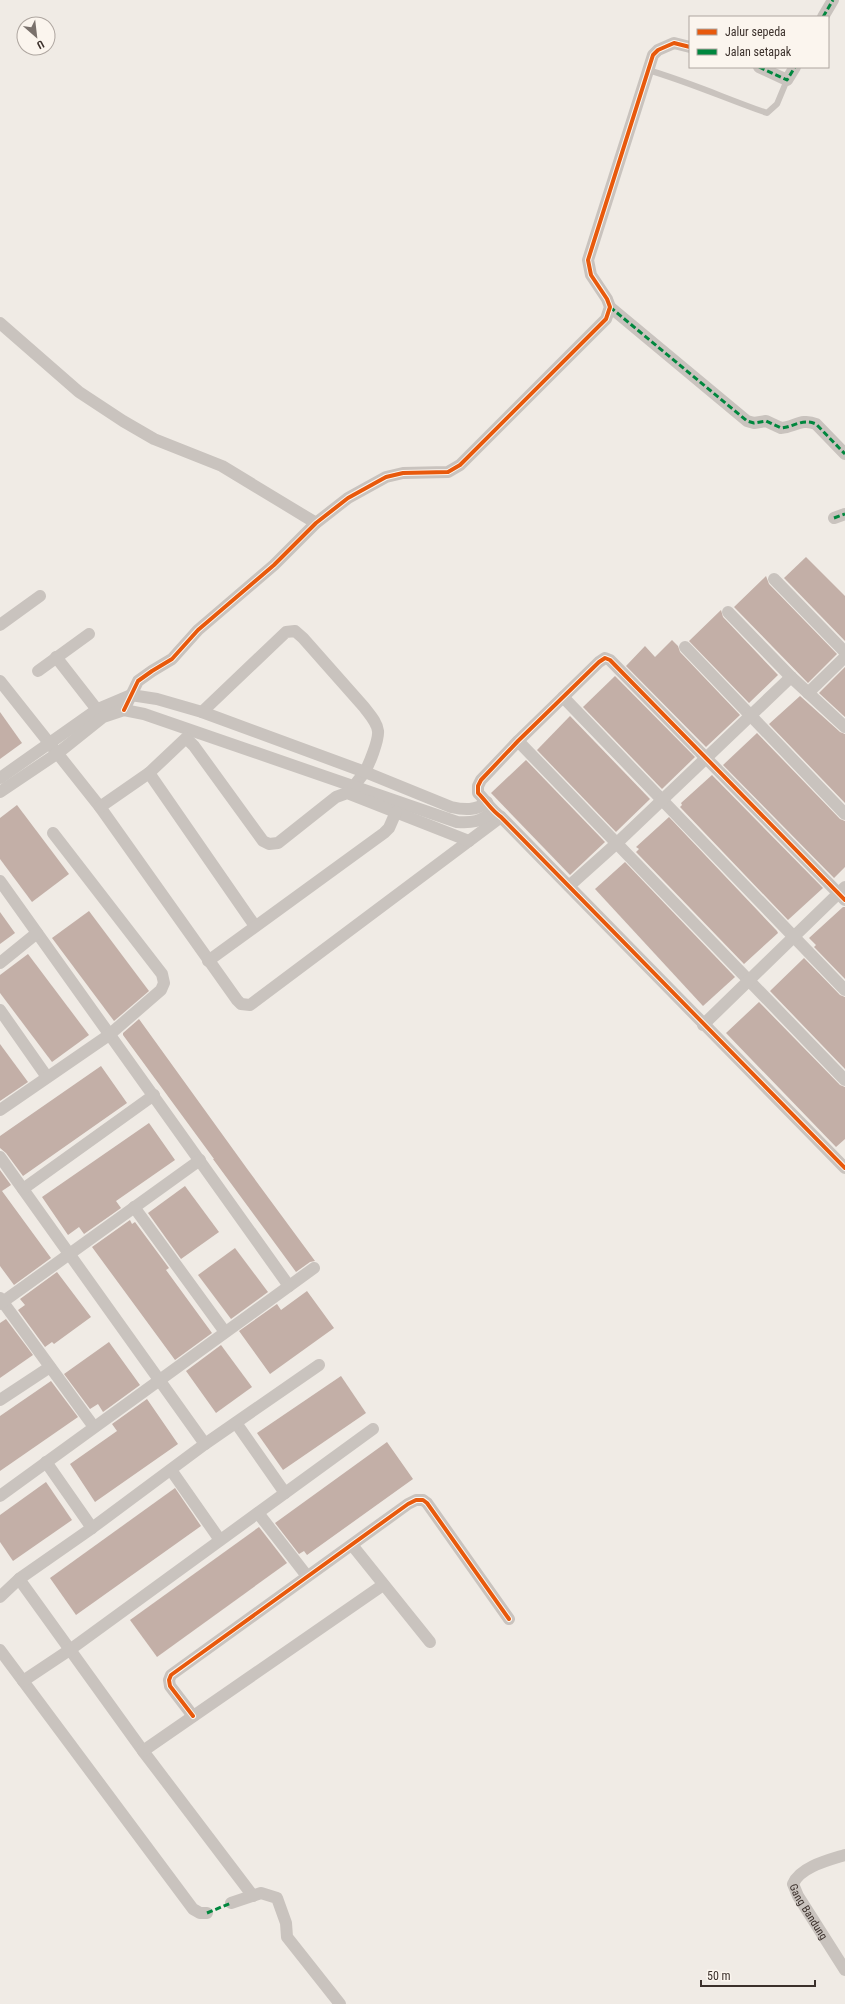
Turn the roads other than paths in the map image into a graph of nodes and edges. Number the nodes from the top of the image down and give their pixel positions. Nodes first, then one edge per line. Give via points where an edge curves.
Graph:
1 (832, 0) edge
2 (824, 16) edge
3 (689, 47) edge
4 (761, 68) edge
5 (794, 68) edge
6 (648, 70) junction
7 (787, 80) junction
8 (610, 307) junction
9 (0, 323) edge
10 (845, 454) edge
11 (316, 523) junction
12 (774, 579) dead end
13 (40, 596) dead end
14 (728, 612) dead end
15 (0, 625) edge
16 (89, 634) dead end
17 (685, 647) dead end
18 (845, 652) edge
19 (56, 657) junction
20 (845, 657) edge
21 (38, 671) dead end
22 (791, 677) junction
23 (2, 688) edge
24 (808, 694) junction
25 (131, 695) junction
26 (563, 697) junction
27 (124, 710) junction
28 (202, 712) junction
29 (100, 713) junction
30 (751, 715) junction
31 (845, 727) edge
32 (188, 734) junction
33 (518, 741) junction
34 (50, 743) junction
35 (58, 753) junction
36 (707, 757) junction
37 (365, 772) junction
38 (149, 773) junction
39 (0, 778) edge
40 (353, 791) junction
41 (0, 792) edge
42 (662, 800) junction
43 (100, 807) junction
44 (493, 810) junction
45 (396, 812) junction
46 (845, 814) edge
47 (53, 833) dead end
48 (469, 841) junction
49 (617, 843) junction
50 (0, 882) edge
51 (569, 886) junction
52 (843, 894) edge
53 (256, 926) junction
54 (37, 933) junction
55 (794, 936) junction
56 (208, 961) junction
57 (0, 963) edge
58 (749, 980) junction
59 (845, 990) edge
60 (0, 1010) edge
61 (703, 1025) junction
62 (109, 1035) junction
63 (48, 1077) junction
64 (845, 1080) edge
65 (154, 1095) junction
66 (0, 1110) edge
67 (0, 1157) edge
68 (200, 1160) junction
69 (844, 1165) edge
70 (23, 1189) junction
71 (134, 1207) junction
72 (69, 1255) junction
73 (314, 1268) dead end
74 (288, 1286) junction
75 (1, 1301) edge
76 (225, 1332) junction
77 (319, 1365) dead end
78 (50, 1366) junction
79 (158, 1380) junction
80 (0, 1400) edge
81 (236, 1423) junction
82 (94, 1427) junction
83 (373, 1429) dead end
84 (205, 1444) junction
85 (46, 1462) junction
86 (171, 1470) junction
87 (285, 1493) junction
88 (0, 1496) edge
89 (258, 1513) junction
90 (92, 1528) junction
91 (220, 1540) junction
92 (352, 1544) junction
93 (307, 1576) junction
94 (19, 1579) junction
95 (383, 1585) junction
96 (0, 1597) edge
97 (509, 1619) dead end
98 (430, 1642) dead end
99 (71, 1649) junction
100 (0, 1650) edge
101 (23, 1681) junction
102 (193, 1716) junction
103 (143, 1751) junction
104 (845, 1855) edge
105 (253, 1896) junction
106 (231, 1904) dead end
107 (207, 1913) dead end
108 (845, 1970) edge
109 (340, 2004) edge

1 - 2 street
3 - 6 street via 674,42 658,50 653,55
4 - 7 street
5 - 7 street
6 - 7 lane via 688,82 767,113 777,104
6 - 8 street via 588,260 591,275
8 - 10 street via 747,421 766,421 781,428 804,421 816,424
8 - 11 street via 606,319 460,465 448,472 403,473 386,477 348,498
9 - 11 street via 79,392 122,421 154,439 222,466
11 - 25 street via 274,565 198,630 172,659 138,681
12 - 18 street
13 - 15 street
14 - 22 street
16 - 19 street
17 - 30 street
19 - 21 street
19 - 29 street
20 - 24 street
22 - 24 street
22 - 30 street
23 - 34 street
24 - 31 street
25 - 27 street
25 - 28 street via 157,699
25 - 29 street
26 - 33 street
26 - 36 street via 599,662 605,658 610,660
26 - 42 street
27 - 29 street
27 - 32 street via 134,710
28 - 37 street
28 - 37 street via 286,632 295,631 373,719 378,730
29 - 34 street
29 - 35 street
30 - 36 street
30 - 46 street
32 - 38 street
32 - 40 street
32 - 40 street via 263,841 269,844 278,843 342,794
33 - 44 street via 478,786 478,793
33 - 49 street
34 - 35 street
34 - 39 street
35 - 41 street
35 - 43 street
36 - 42 street
36 - 52 street
37 - 40 street
37 - 44 street via 451,807 464,810
38 - 43 street
38 - 53 street
40 - 44 street via 457,822 478,822
40 - 45 street
42 - 49 street
42 - 55 street
43 - 56 street
44 - 48 street
44 - 51 street
45 - 48 street
45 - 53 street via 384,833
47 - 62 street via 162,974 164,983 161,990
48 - 56 street via 250,1005 241,1004 236,1000
49 - 51 street
49 - 58 street
50 - 54 street
51 - 61 street
52 - 55 street
53 - 56 street
54 - 57 street
54 - 62 street
55 - 58 street
55 - 59 street
58 - 61 street
58 - 64 street
60 - 63 street
61 - 69 street
62 - 63 street
62 - 65 street
63 - 66 street
65 - 68 street
65 - 70 street
67 - 70 street
68 - 71 street
68 - 74 street
70 - 72 street
71 - 72 street
71 - 76 street
72 - 75 street
72 - 79 street
73 - 74 street
74 - 76 street
75 - 78 street
76 - 79 street
77 - 81 street
78 - 80 street
78 - 82 street
79 - 82 street
79 - 84 street
81 - 84 street
81 - 87 street
82 - 85 street
83 - 87 street
84 - 86 street
85 - 88 street
85 - 90 street
86 - 90 street
86 - 91 street
87 - 89 street
89 - 91 street
89 - 93 street
90 - 94 street
91 - 99 street
92 - 93 street
92 - 95 street
92 - 97 street via 408,1504 423,1500
93 - 102 street via 171,1675 170,1686
94 - 96 street
94 - 99 street
95 - 98 street
95 - 102 street
99 - 101 street
99 - 103 street
100 - 101 street
101 - 107 street via 193,1909
102 - 103 street
103 - 105 street
104 - 108 street, Gang Bandung via 804,1872 793,1884
105 - 106 street
105 - 109 street via 261,1893 277,1898 286,1924 287,1937

